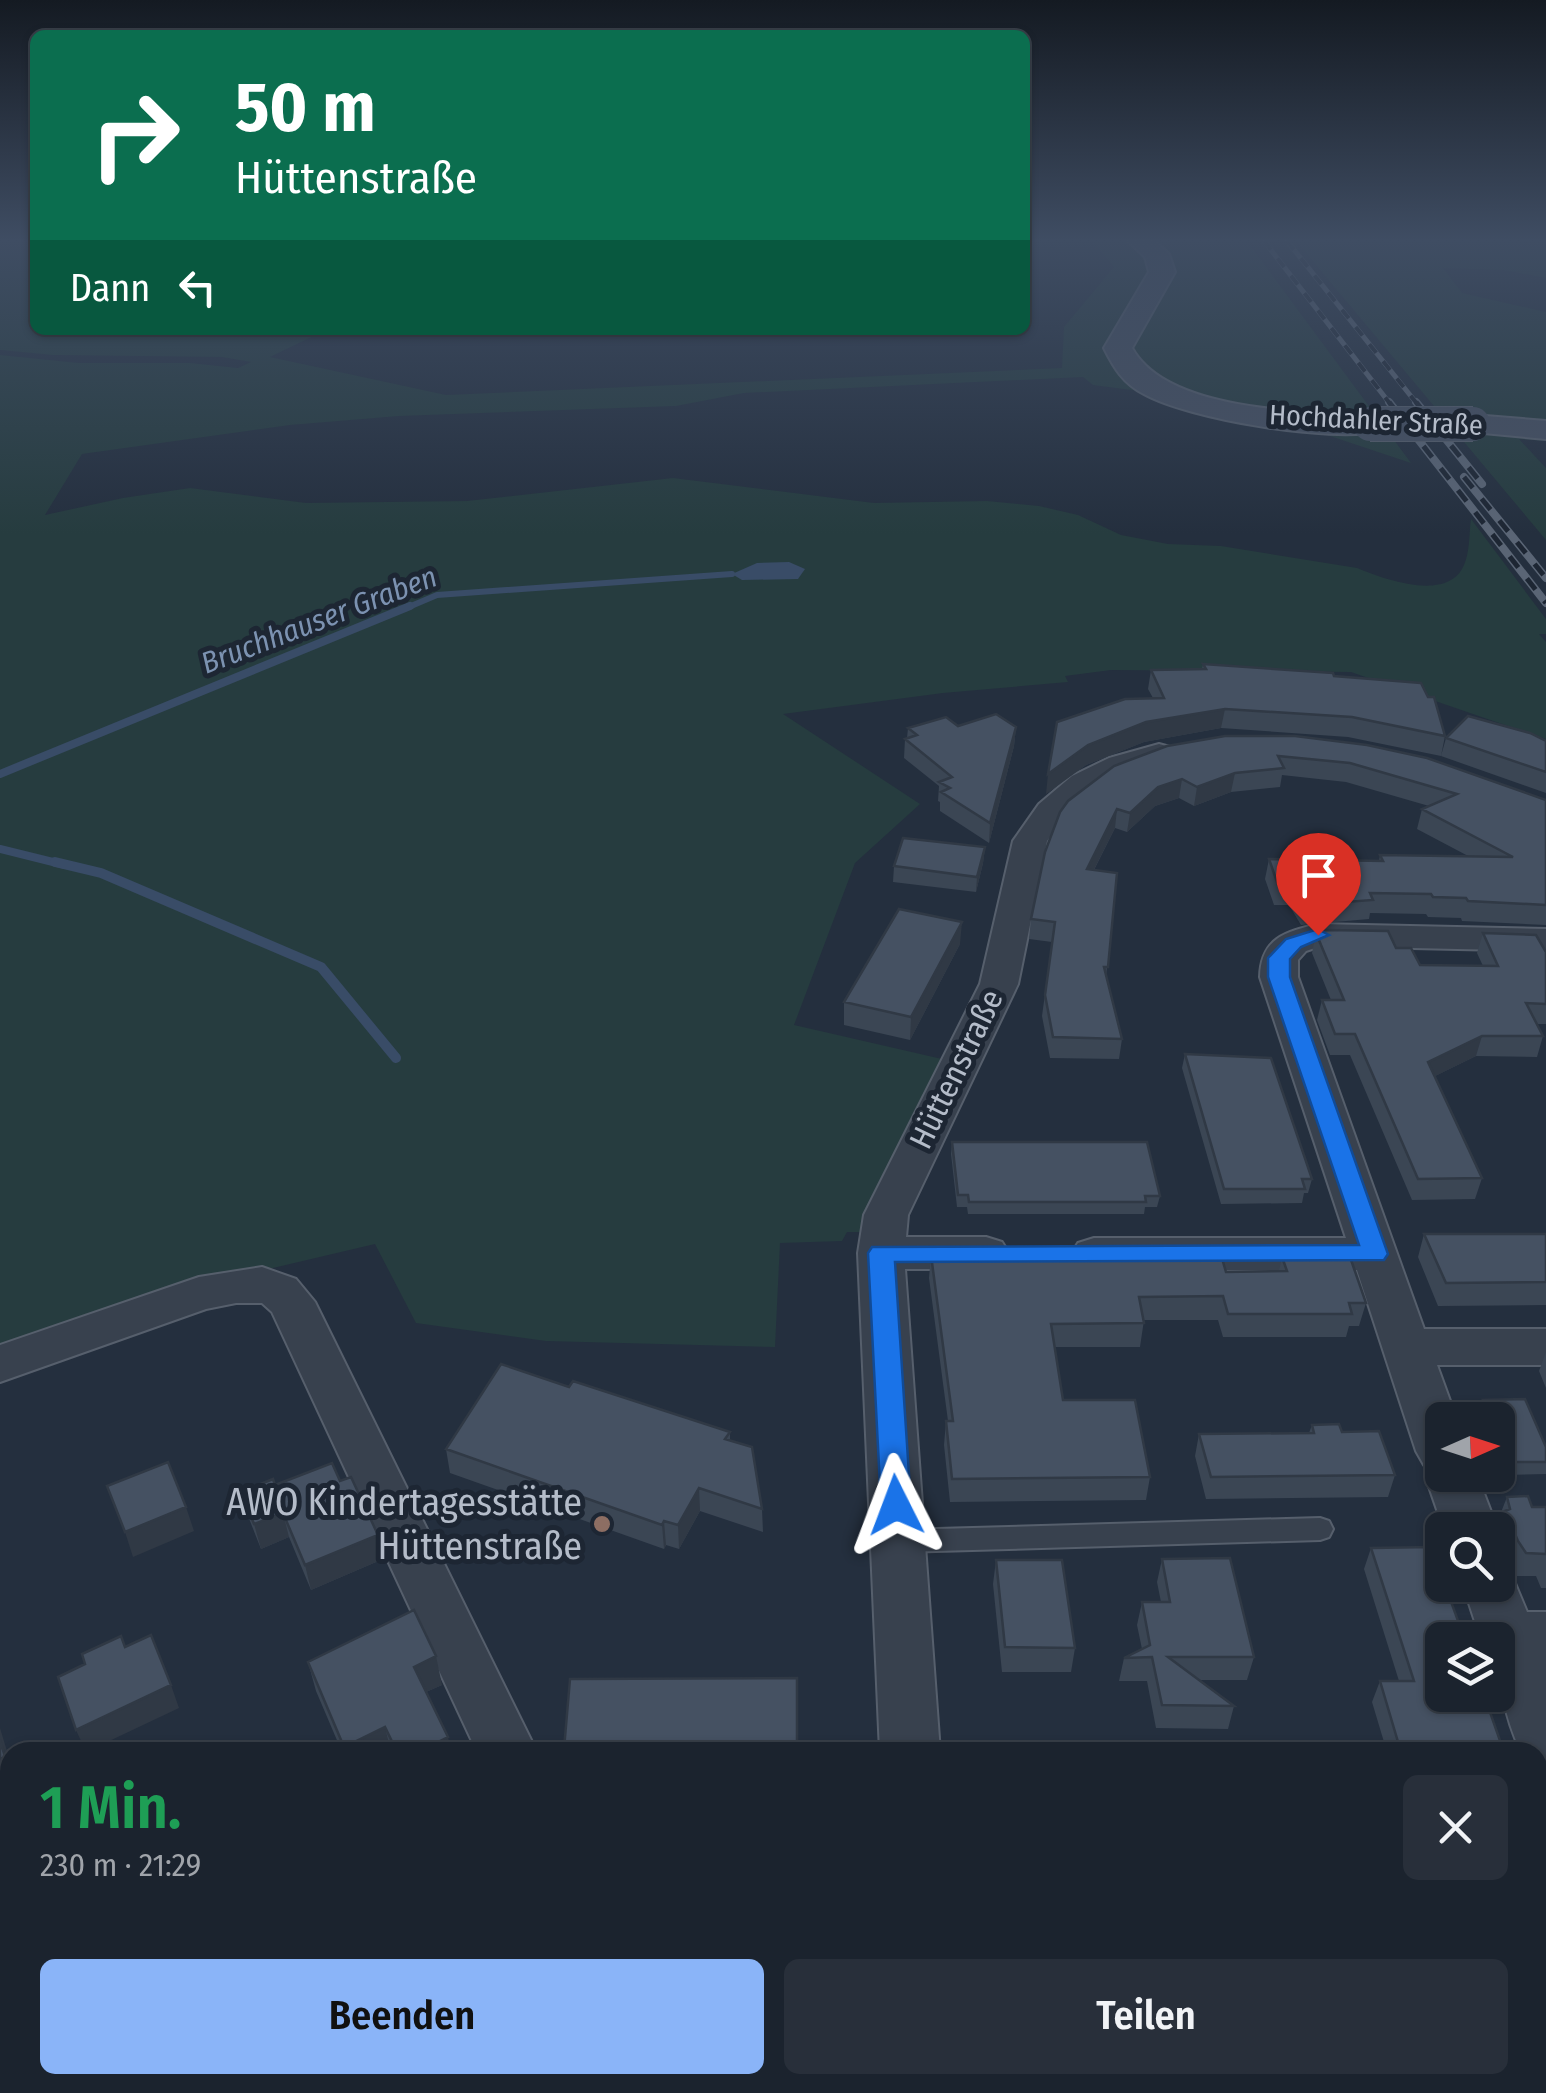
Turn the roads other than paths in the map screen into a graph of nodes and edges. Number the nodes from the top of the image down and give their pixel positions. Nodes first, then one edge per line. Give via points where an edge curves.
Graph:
1 (1123, 339) edge
2 (1546, 430) edge
3 (1185, 748) edge
4 (1546, 940) edge
5 (881, 1253) junction
6 (1375, 1254) junction
7 (1405, 1347) junction
8 (1546, 1348) edge
9 (0, 1364) edge
10 (1425, 1403) edge
11 (1320, 1529) dead end
12 (898, 1540) junction
13 (1515, 1619) edge
14 (502, 1742) edge
15 (909, 1742) edge
16 (1546, 1742) edge

1 - 2 main road, Hochdahler Straße, bridge via 1120,358 1141,378 1234,411 1303,422
3 - 5 street, Hüttenstraße via 1120,765 1084,783 1051,811 1030,841 999,984 886,1214
4 - 6 street via 1318,935 1294,943 1279,958 1279,977
5 - 6 street
5 - 12 street, Hüttenstraße
6 - 7 street
7 - 8 street
7 - 10 street
9 - 14 street via 199,1294 262,1284 280,1291 291,1302
11 - 12 lane
12 - 15 street, Hüttenstraße
13 - 16 street

